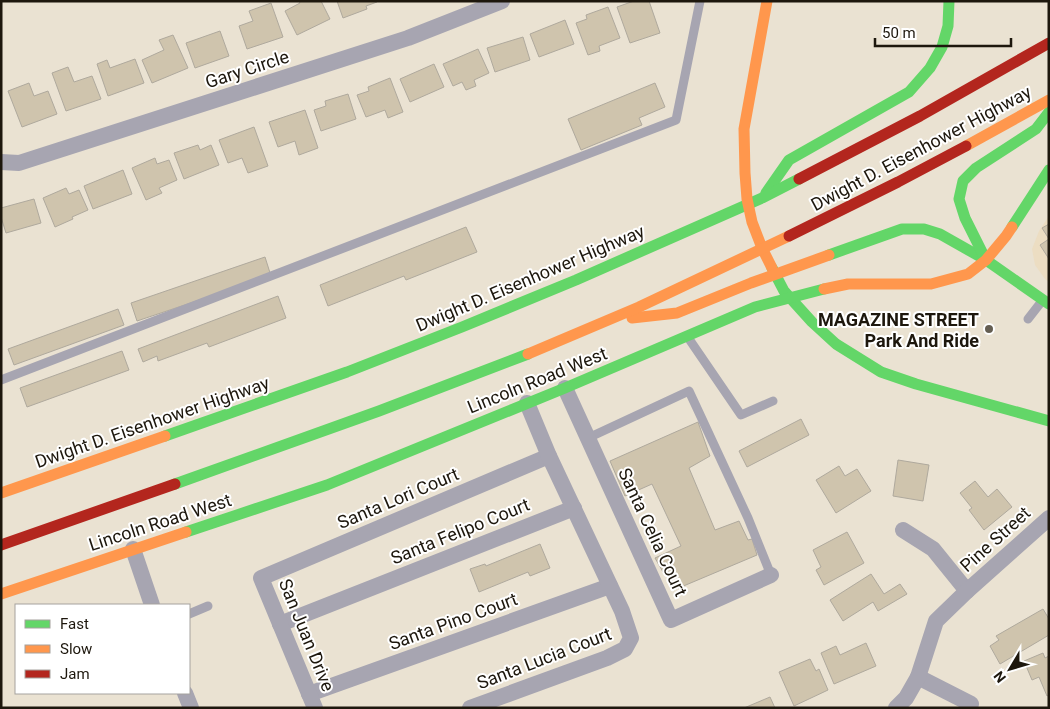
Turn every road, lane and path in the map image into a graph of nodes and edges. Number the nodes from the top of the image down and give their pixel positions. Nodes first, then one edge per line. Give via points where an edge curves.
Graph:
1 (502, 1) edge
2 (700, 1) edge
3 (767, 1) edge
4 (949, 1) edge
5 (1049, 43) edge
6 (1049, 100) edge
7 (1049, 112) edge
8 (1, 162) edge
9 (1049, 170) edge
10 (762, 198) junction
11 (986, 260) junction
12 (1046, 302) edge
13 (1028, 318) dead end
14 (606, 322) junction
15 (687, 336) junction
16 (1, 380) edge
17 (565, 388) junction
18 (773, 401) dead end
19 (527, 403) junction
20 (1049, 421) edge
21 (588, 438) junction
22 (549, 456) junction
23 (1, 493) edge
24 (574, 508) junction
25 (1049, 518) edge
26 (903, 530) dead end
27 (2, 545) edge
28 (133, 549) junction
29 (771, 575) joint
30 (261, 578) joint
31 (610, 586) junction
32 (967, 591) junction
33 (1, 594) edge
34 (152, 604) edge
35 (208, 606) dead end
36 (190, 614) edge
37 (280, 624) junction
38 (918, 677) junction
39 (312, 701) edge
40 (972, 704) dead end
41 (470, 708) edge
42 (896, 708) edge

1 - 8 street, Gary Circle via 408,38 19,164
2 - 16 lane via 676,120
3 - 20 main road via 744,129 745,173 752,222 784,291 836,344 881,372
4 - 10 main road via 948,26 942,47 930,68 909,92 789,160
5 - 10 main road, Dwight D. Eisenhower Highway via 920,116
6 - 14 main road, Dwight D. Eisenhower Highway via 846,209
7 - 11 main road via 1036,128 976,168 963,181 959,199
9 - 11 main road, Lincoln Road West via 1006,236
10 - 23 main road, Dwight D. Eisenhower Highway via 576,280 346,372
11 - 12 main road
11 - 14 main road via 940,234 924,229 902,229 677,313
11 - 15 main road, Lincoln Road West via 968,274 931,284 848,284 812,291 755,307
12 - 13 lane
14 - 27 main road, Dwight D. Eisenhower Highway via 407,401
15 - 17 main road, Lincoln Road West
15 - 18 lane via 741,414
17 - 19 main road, Lincoln Road West
17 - 21 street, Santa Celia Court
19 - 22 street
19 - 28 main road, Lincoln Road West via 327,485
21 - 29 street, Santa Celia Court via 671,620
21 - 29 lane via 689,392
22 - 24 street
22 - 30 street, Santa Lori Court
24 - 31 street
24 - 37 street, Santa Felipo Court
25 - 32 street, Pine Street
26 - 32 street, Pine Street via 933,549
28 - 33 main road, Lincoln Road West
28 - 34 street
30 - 37 street, San Juan Drive
31 - 39 street, Santa Pino Court
31 - 41 street, Santa Lucia Court via 631,638 625,649
32 - 38 street via 936,621
35 - 36 lane
37 - 39 street, San Juan Drive
38 - 40 street
38 - 42 street

